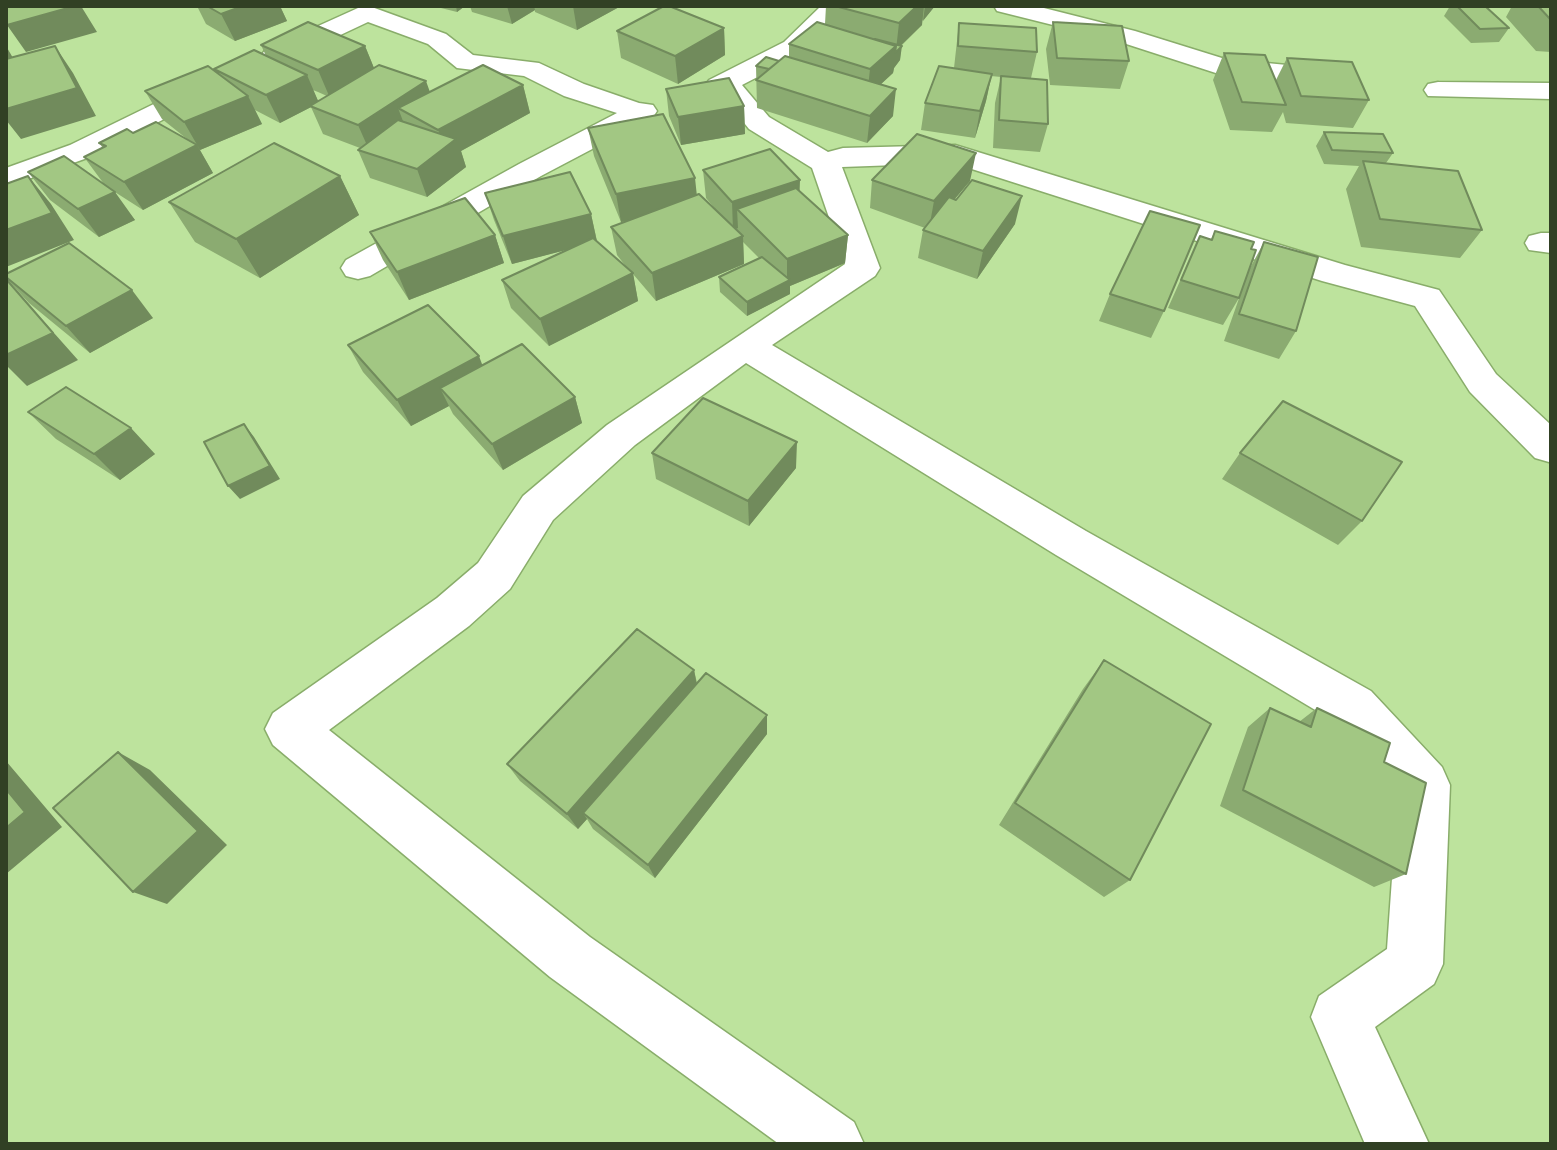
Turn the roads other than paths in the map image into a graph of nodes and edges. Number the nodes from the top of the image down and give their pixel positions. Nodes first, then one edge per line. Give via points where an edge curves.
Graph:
1 (833, 6) edge
2 (1006, 6) edge
3 (1124, 6) edge
4 (1102, 30) junction
5 (1340, 78) edge
6 (1438, 90) dead end
7 (1551, 91) edge
8 (696, 94) junction
9 (635, 114) junction
10 (825, 163) junction
11 (6, 178) edge
12 (358, 268) dead end
13 (746, 346) junction
14 (1549, 447) dead end
15 (832, 1144) edge
16 (1397, 1144) edge

1 - 8 street via 793,48
2 - 4 street
3 - 4 street
4 - 5 street via 1222,67
6 - 7 street
8 - 9 street
8 - 10 street via 759,123
9 - 11 street via 530,69 466,62 437,39 367,13 80,151
9 - 12 street
10 - 13 street via 863,268
10 - 14 street via 843,157 955,154 1427,298 1483,383
13 - 15 street via 621,435 538,508 494,576 453,612 290,729 570,957
13 - 16 street via 1354,707 1424,785 1414,964 1340,1017

